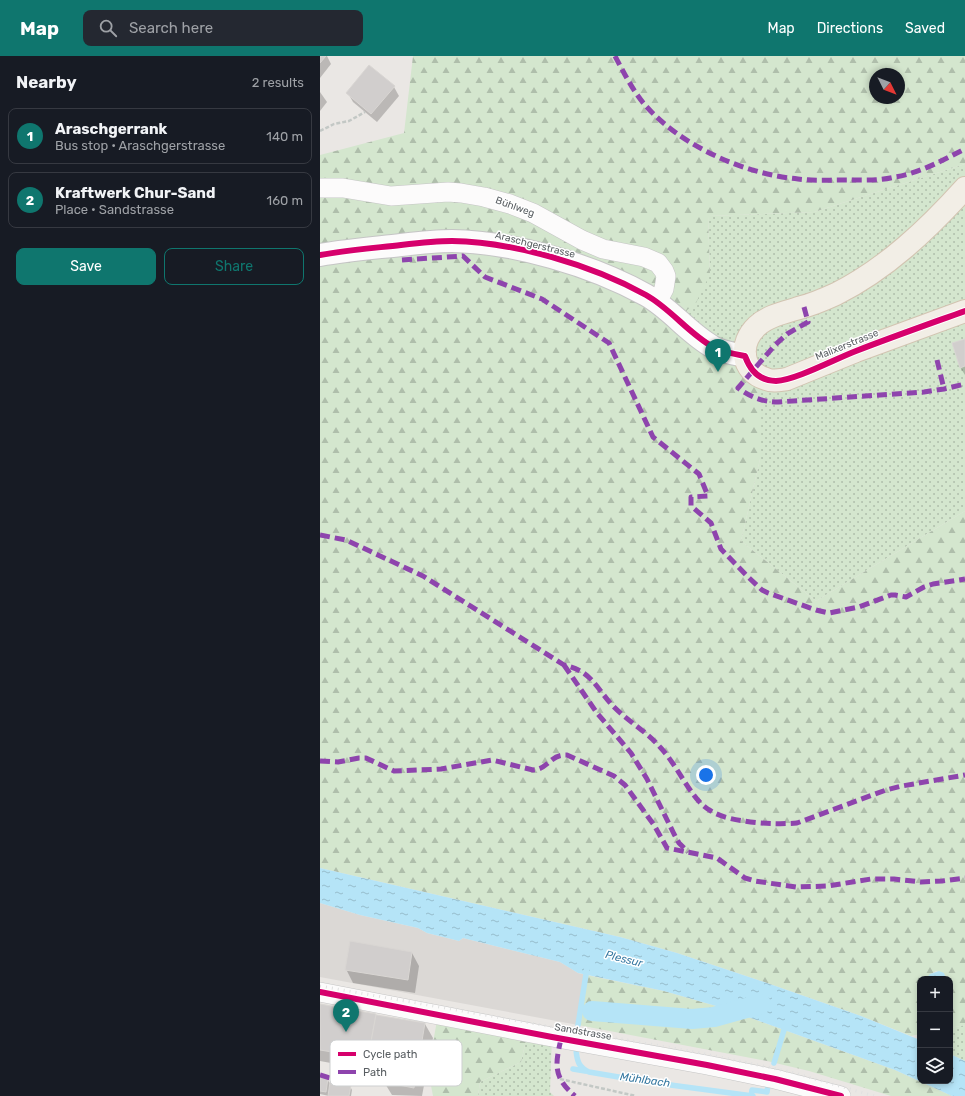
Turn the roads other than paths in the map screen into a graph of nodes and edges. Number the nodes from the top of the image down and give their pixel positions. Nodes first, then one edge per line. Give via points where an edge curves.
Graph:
1 (320, 188) edge
2 (965, 188) edge
3 (320, 255) edge
4 (657, 302) junction
5 (965, 311) edge
6 (745, 356) junction
7 (320, 992) edge
8 (841, 1096) edge

1 - 4 street, Bühlweg via 343,188 391,196 461,193 510,204 533,213 582,240 614,252 658,262 666,276 664,289
2 - 6 main road via 917,237 871,272 831,296 777,315 758,325 747,340
3 - 4 street, Araschgerstrasse via 362,248 433,242 483,243 545,255 585,268
4 - 6 street, Araschgerstrasse via 714,348
5 - 6 main road, Malixerstrasse via 787,379 776,381 759,376 752,371
7 - 8 street, Sandstrasse via 706,1064

